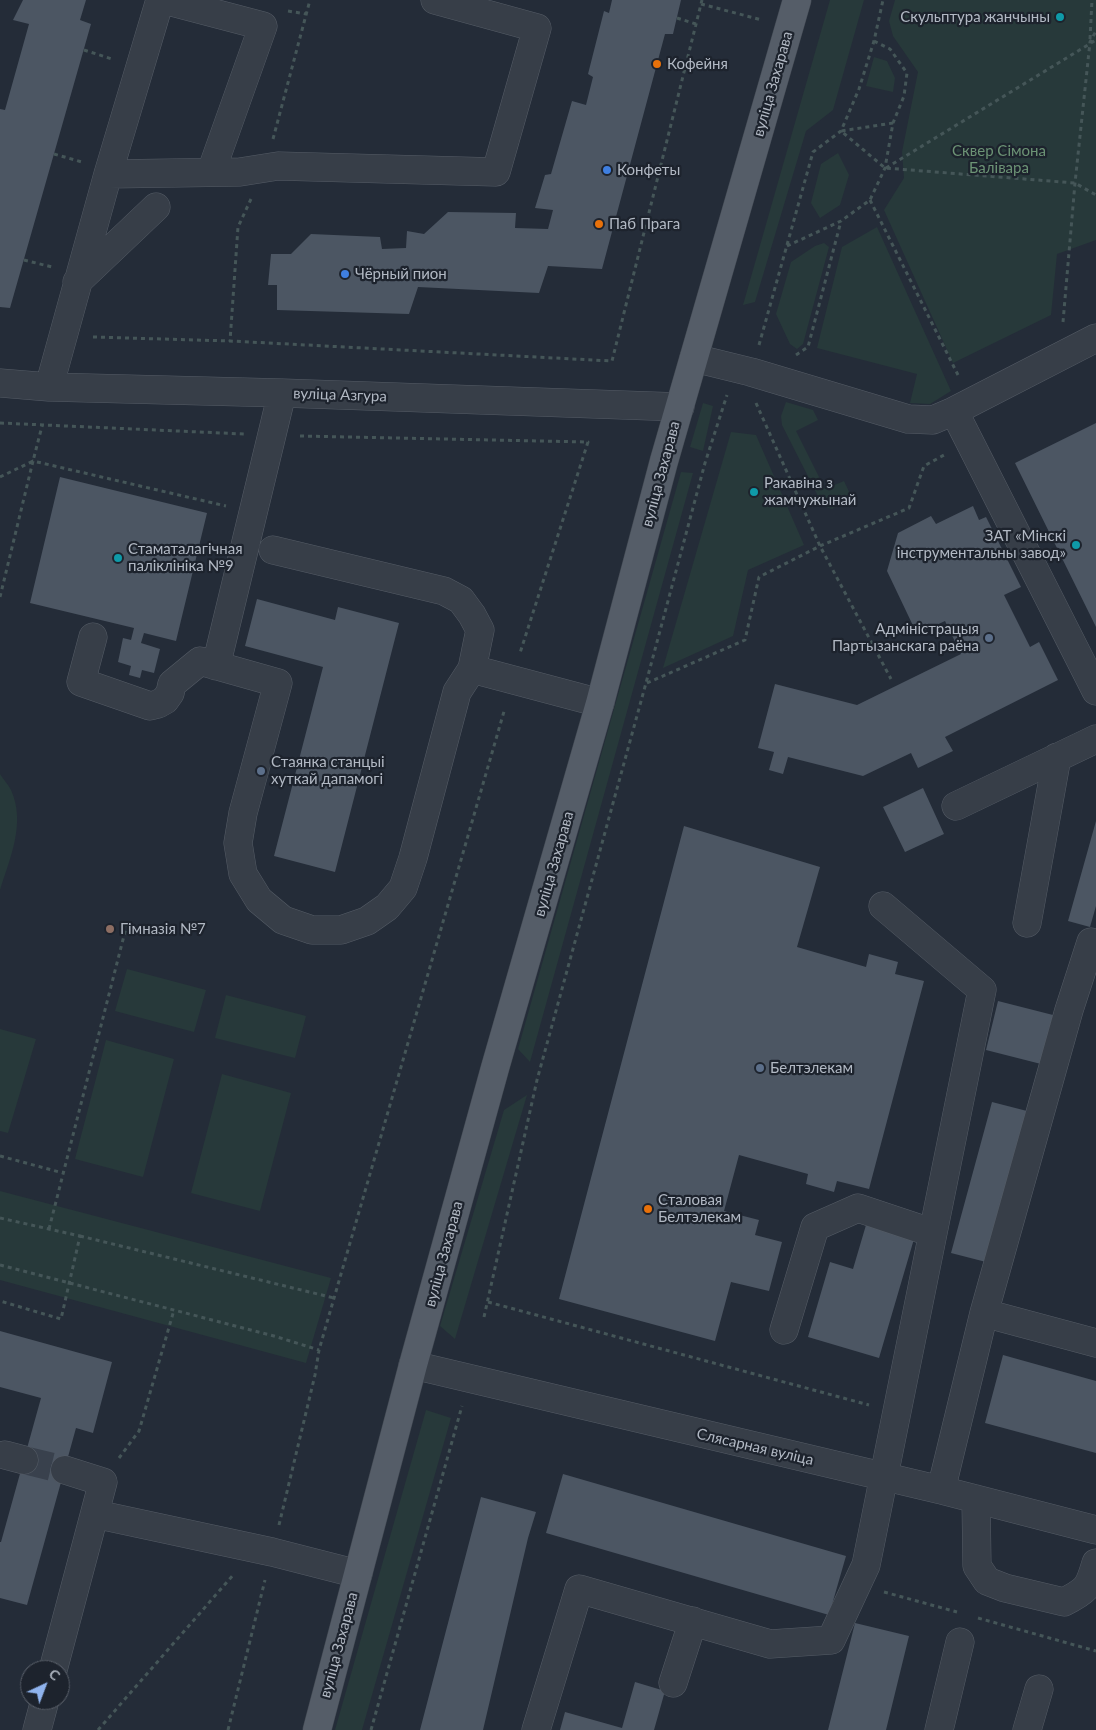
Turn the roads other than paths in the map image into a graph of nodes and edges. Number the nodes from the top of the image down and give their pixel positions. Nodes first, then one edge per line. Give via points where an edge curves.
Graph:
1 (160, 0) edge
2 (164, 0) edge
3 (435, 0) edge
4 (797, 0) edge
5 (97, 169) junction
6 (210, 172) junction
7 (156, 207) dead end
8 (77, 282) junction
9 (1096, 338) edge
10 (694, 358) junction
11 (0, 383) edge
12 (49, 387) junction
13 (282, 393) junction
14 (680, 407) junction
15 (954, 411) junction
16 (273, 550) dead end
17 (93, 637) dead end
18 (216, 666) junction
19 (472, 669) junction
20 (1096, 691) edge
21 (600, 703) junction
22 (1096, 739) edge
23 (1058, 757) junction
24 (956, 806) dead end
25 (883, 906) dead end
26 (1027, 923) dead end
27 (1091, 942) dead end
28 (933, 1232) junction
29 (984, 1313) junction
30 (784, 1330) dead end
31 (1096, 1343) edge
32 (413, 1365) junction
33 (65, 1470) tunnel mouth
34 (885, 1477) junction
35 (941, 1490) junction
36 (976, 1500) junction
37 (95, 1514) junction
38 (1096, 1530) edge
39 (1096, 1563) edge
40 (358, 1574) junction
41 (693, 1621) junction
42 (960, 1642) dead end
43 (56, 1660) edge
44 (673, 1683) dead end
45 (1038, 1689) dead end
46 (42, 1710) edge
47 (37, 1730) edge
48 (317, 1730) edge
49 (536, 1730) edge
50 (939, 1730) edge
51 (1028, 1730) edge

1 - 5 street
2 - 6 street via 263,26
3 - 6 street via 537,28 496,172 278,166 240,172
4 - 10 main road, вуліца Захарава
5 - 6 street
5 - 8 street
7 - 8 street
8 - 12 street
9 - 15 street
10 - 14 main road, вуліца Захарава
10 - 15 street via 908,418 933,420
11 - 12 street, вуліца Азгура
12 - 13 street, вуліца Азгура
13 - 14 street, вуліца Азгура
13 - 18 street
14 - 21 main road, вуліца Захарава
15 - 20 street
16 - 19 street via 444,591 461,600 480,630
17 - 18 street via 81,682 150,706 165,700 172,684 200,661
18 - 19 street via 278,683 238,842 243,874 259,900 282,920 312,930 341,930 368,921 387,908 403,888 458,692
19 - 21 street
21 - 32 main road, вуліца Захарава
22 - 23 street
23 - 24 street
23 - 26 street
25 - 28 street via 982,990
27 - 29 street
28 - 30 street via 858,1208 815,1227
28 - 34 street
29 - 31 street
29 - 35 street
32 - 34 street, Слясарная вуліца
32 - 40 main road, вуліца Захарава
33 - 37 street via 103,1482
34 - 35 street, Слясарная вуліца
34 - 41 street via 866,1564 831,1640 770,1644
35 - 36 street, Слясарная вуліца
36 - 38 street, Слясарная вуліца
36 - 39 street via 977,1566 987,1581 1064,1602 1080,1594 1090,1584
37 - 40 street
37 - 43 street
40 - 48 main road, вуліца Захарава
41 - 44 street
41 - 49 street via 579,1589
42 - 50 street
45 - 51 street
46 - 47 street

